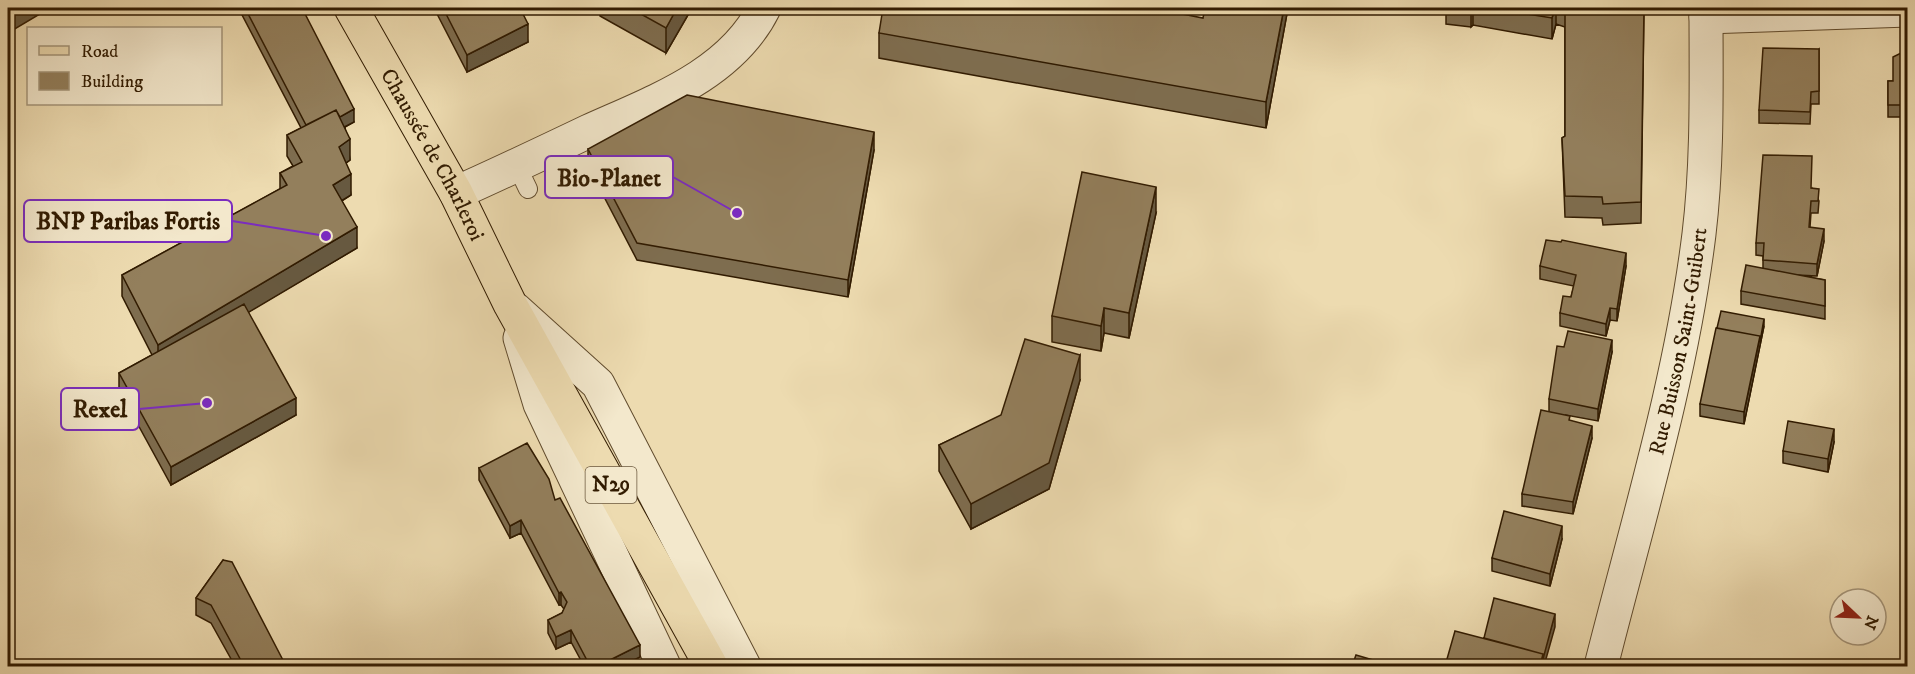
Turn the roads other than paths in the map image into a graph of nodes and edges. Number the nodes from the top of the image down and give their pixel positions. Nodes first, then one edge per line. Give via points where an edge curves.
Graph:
1 (351, 8) edge
2 (764, 8) edge
3 (1908, 10) edge
4 (1706, 12) edge
5 (456, 193) junction
6 (510, 304) junction
7 (664, 666) edge
8 (711, 666) edge
9 (744, 666) edge
10 (1601, 666) edge

1 - 5 main road, Chaussée de Charleroi / N29
2 - 5 street via 756,24 723,61 566,159 522,177
3 - 4 street
4 - 10 street, Rue Buisson Saint-Guibert via 1705,161 1689,306
5 - 6 main road, Chaussée de Charleroi / N29
6 - 7 street, Chaussée de Charleroi / N29 via 540,404
6 - 8 main road, Chaussée de Charleroi / N29
6 - 9 street, Chaussée de Charleroi / N29 via 598,384

